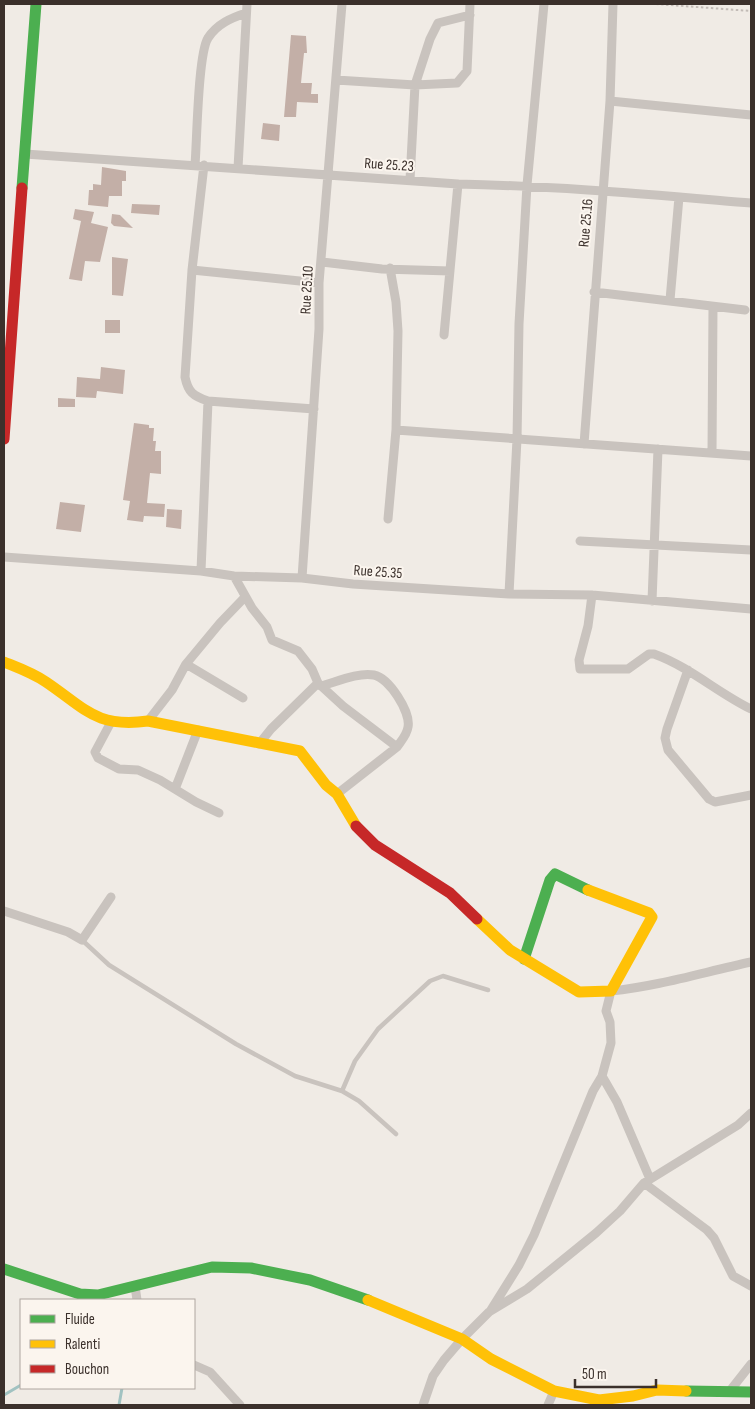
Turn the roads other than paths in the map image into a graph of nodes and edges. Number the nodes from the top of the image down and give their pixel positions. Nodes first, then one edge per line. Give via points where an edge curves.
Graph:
1 (36, 4) edge
2 (342, 4) edge
3 (470, 4) edge
4 (544, 4) edge
5 (613, 4) edge
6 (246, 8) edge
7 (470, 15) junction
8 (336, 80) junction
9 (415, 85) junction
10 (610, 101) junction
11 (751, 115) edge
12 (25, 154) junction
13 (200, 165) junction
14 (238, 168) junction
15 (327, 174) junction
16 (410, 180) junction
17 (458, 184) junction
18 (527, 185) junction
19 (603, 190) junction
20 (679, 197) junction
21 (751, 202) edge
22 (322, 262) junction
23 (390, 268) junction
24 (192, 270) junction
25 (450, 271) junction
26 (319, 284) junction
27 (594, 292) junction
28 (670, 300) junction
29 (713, 307) junction
30 (746, 310) dead end
31 (444, 335) dead end
32 (208, 401) junction
33 (314, 409) junction
34 (396, 430) junction
35 (4, 439) edge
36 (517, 439) junction
37 (584, 444) junction
38 (658, 449) junction
39 (712, 453) junction
40 (751, 456) edge
41 (388, 519) dead end
42 (580, 541) dead end
43 (655, 546) junction
44 (751, 550) edge
45 (4, 557) edge
46 (201, 571) junction
47 (234, 576) junction
48 (302, 578) junction
49 (509, 594) junction
50 (245, 596) junction
51 (592, 596) junction
52 (652, 600) junction
53 (751, 609) edge
54 (4, 662) edge
55 (186, 664) junction
56 (688, 670) junction
57 (319, 685) junction
58 (242, 698) dead end
59 (751, 709) edge
60 (148, 721) junction
61 (111, 722) junction
62 (198, 730) junction
63 (259, 744) junction
64 (397, 747) junction
65 (176, 789) junction
66 (337, 794) junction
67 (751, 795) edge
68 (219, 813) dead end
69 (110, 897) dead end
70 (4, 911) edge
71 (82, 940) junction
72 (524, 959) junction
73 (751, 962) edge
74 (488, 990) dead end
75 (611, 991) junction
76 (602, 1076) junction
77 (342, 1091) junction
78 (751, 1113) edge
79 (396, 1134) dead end
80 (647, 1181) junction
81 (4, 1270) edge
82 (135, 1286) junction
83 (751, 1286) edge
84 (137, 1299) edge
85 (489, 1312) junction
86 (462, 1339) junction
87 (751, 1364) edge
88 (195, 1365) edge
89 (554, 1390) junction
90 (729, 1392) junction
91 (751, 1392) edge
92 (632, 1401) edge
93 (240, 1405) edge
94 (424, 1405) edge
95 (548, 1405) edge

1 - 12 street
2 - 8 street, Rue 25.10
3 - 7 street
4 - 18 street
5 - 10 street, Rue 25.16
6 - 13 street via 220,25 205,43
6 - 14 street
7 - 9 street via 444,20 435,26
7 - 9 street via 464,77 456,83
8 - 9 street
8 - 15 street, Rue 25.10
9 - 16 street
10 - 11 street
10 - 19 street, Rue 25.16
12 - 13 street, Rue 25.23
12 - 35 street
13 - 14 street, Rue 25.23
13 - 24 street
14 - 15 street, Rue 25.23
15 - 16 street, Rue 25.23
15 - 22 street, Rue 25.10
16 - 17 street, Rue 25.23
17 - 18 street, Rue 25.23
17 - 25 street
18 - 19 street, Rue 25.23
18 - 36 street
19 - 20 street, Rue 25.23
19 - 27 street, Rue 25.16
20 - 21 street, Rue 25.23
20 - 28 street
22 - 23 street
22 - 26 street, Rue 25.10
23 - 25 street
23 - 34 street via 398,331
24 - 26 street
24 - 32 street via 185,377 194,396
25 - 31 street
26 - 33 street, Rue 25.10
27 - 28 street
27 - 37 street, Rue 25.16
28 - 29 street
29 - 30 street
29 - 39 street
32 - 33 street
32 - 46 street
33 - 48 street, Rue 25.10
34 - 36 street
34 - 41 street
36 - 37 street
36 - 49 street
37 - 38 street
38 - 39 street
38 - 43 street
39 - 40 street
42 - 43 street
43 - 44 street
43 - 52 street
45 - 46 street, Rue 25.35
46 - 47 street, Rue 25.35
47 - 48 street, Rue 25.35
47 - 50 street
48 - 49 street, Rue 25.35
49 - 51 street, Rue 25.35
50 - 55 street
50 - 57 street via 268,627 272,640 298,651
51 - 52 street, Rue 25.35
51 - 56 street via 580,668 628,669 654,654
52 - 53 street, Rue 25.35
54 - 61 street via 32,674 74,704
55 - 58 street
55 - 60 street via 172,690
56 - 59 street
56 - 67 street via 665,738 668,750 709,799 722,802
57 - 63 street
57 - 64 street
57 - 64 street via 359,676 383,678 393,690 409,725
60 - 61 street via 125,725
60 - 62 street
61 - 65 street via 96,752 98,758 119,769 138,770
62 - 63 street
62 - 65 street
63 - 66 street via 300,751
64 - 66 street
65 - 68 street
66 - 72 street via 355,825 375,845 450,893 495,937
69 - 71 street
70 - 71 street via 68,932
71 - 77 lane via 109,965 269,1063 295,1076
72 - 75 street via 579,992
72 - 75 street via 550,880 556,874 652,917
73 - 75 street via 652,986
74 - 77 lane via 443,976 430,981 378,1029 355,1061
75 - 76 street via 606,1011 611,1044
76 - 80 street via 617,1102
76 - 85 street via 534,1235
77 - 79 lane via 359,1101
78 - 80 street via 738,1125
80 - 83 street via 708,1230 733,1276
80 - 85 street via 596,1233 527,1289
81 - 82 street via 80,1294 98,1295
82 - 84 street
82 - 86 street via 212,1267 251,1268 346,1291
85 - 86 street
86 - 89 street
86 - 94 street via 433,1376
87 - 90 street
88 - 93 street via 210,1372
89 - 92 street via 598,1400
89 - 95 street
90 - 91 street
90 - 92 street via 657,1390

